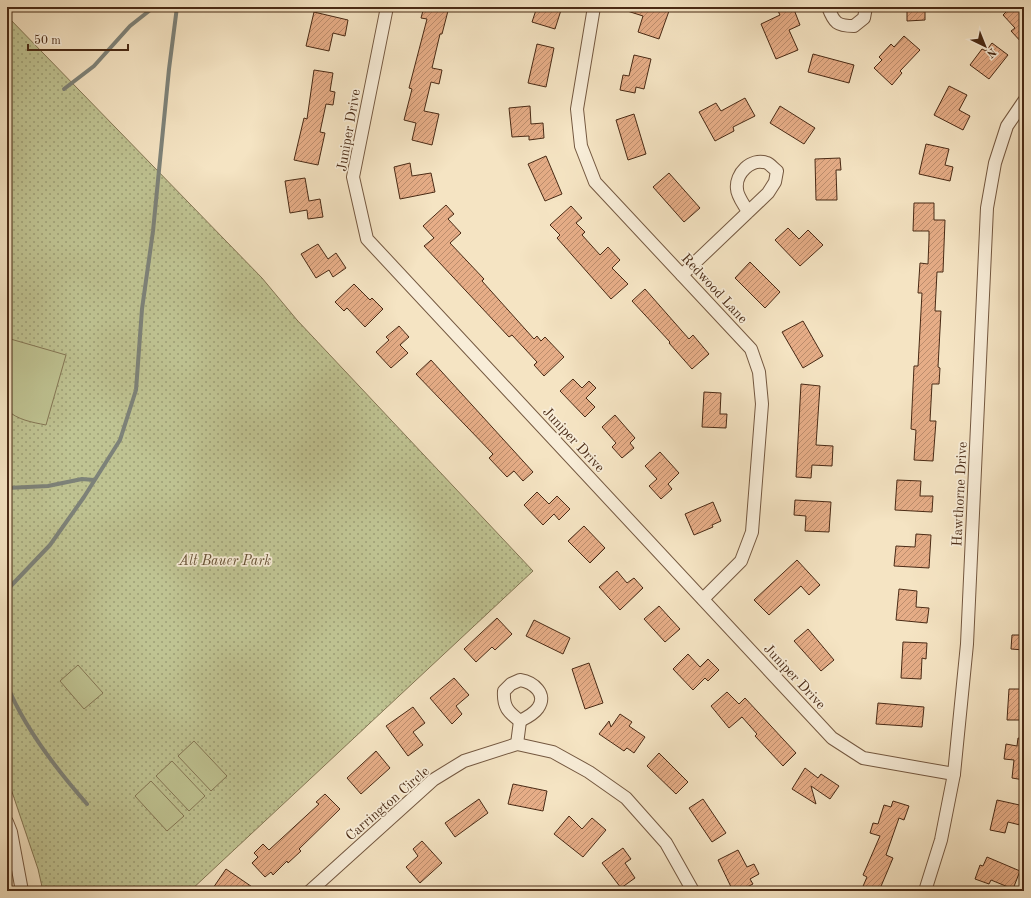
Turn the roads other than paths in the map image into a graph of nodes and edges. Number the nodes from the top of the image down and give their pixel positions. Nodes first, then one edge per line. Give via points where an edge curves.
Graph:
1 (386, 7) edge
2 (594, 7) edge
3 (828, 7) edge
4 (866, 7) edge
5 (1024, 102) edge
6 (748, 212) dead end
7 (682, 275) junction
8 (703, 599) junction
9 (520, 721) dead end
10 (516, 744) junction
11 (954, 774) junction
12 (7, 822) edge
13 (22, 891) edge
14 (310, 891) edge
15 (693, 891) edge
16 (924, 891) edge

1 - 8 street, Juniper Drive via 353,177 367,239
2 - 7 street, Redwood Lane via 577,109 581,146 595,182
3 - 4 street via 833,20 842,26 854,26 864,18
5 - 11 street, Hawthorne Drive via 1007,126 995,163 987,208 967,644
6 - 7 street
7 - 8 street, Redwood Lane via 751,349 759,372 762,404 752,532 741,562
8 - 11 street, Juniper Drive via 832,738 863,758
9 - 10 street
10 - 14 street, Carrington Circle via 464,761 433,780
10 - 15 street via 553,752 589,772 626,798 666,843
11 - 16 street, Hawthorne Drive via 941,840
12 - 13 street

